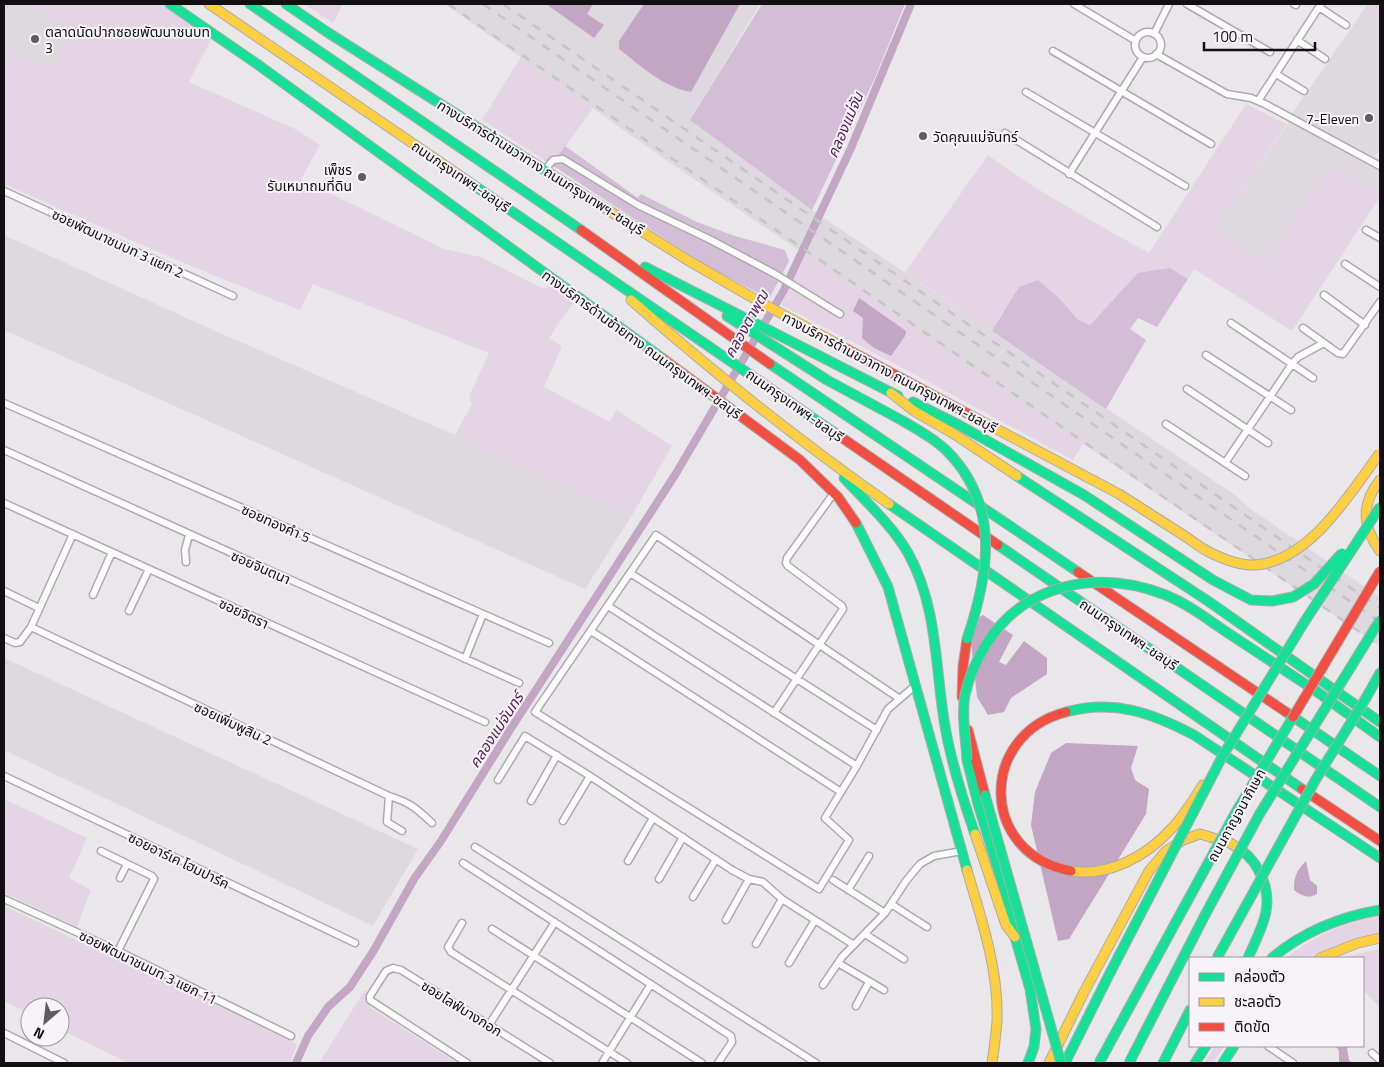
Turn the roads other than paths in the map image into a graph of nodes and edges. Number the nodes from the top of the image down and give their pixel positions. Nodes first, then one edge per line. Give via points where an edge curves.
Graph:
1 (170, 4) edge
2 (208, 4) edge
3 (250, 4) edge
4 (286, 4) edge
5 (1074, 4) edge
6 (1169, 4) edge
7 (1187, 4) edge
8 (1320, 5) edge
9 (1346, 25) dead end
10 (1154, 34) junction
11 (1297, 40) junction
12 (1136, 41) junction
13 (1053, 51) dead end
14 (1270, 52) dead end
15 (1156, 54) junction
16 (1143, 57) junction
17 (1325, 58) dead end
18 (1276, 74) junction
19 (1121, 91) junction
20 (1304, 91) dead end
21 (1026, 92) dead end
22 (1258, 101) junction
23 (1005, 133) dead end
24 (1094, 133) junction
25 (1212, 144) dead end
26 (1380, 166) edge
27 (545, 170) junction
28 (1069, 174) junction
29 (1185, 186) dead end
30 (4, 191) edge
31 (1157, 226) dead end
32 (1366, 230) dead end
33 (1380, 238) edge
34 (612, 251) junction
35 (1345, 264) dead end
36 (594, 268) junction
37 (1380, 287) edge
38 (1324, 295) dead end
39 (233, 296) dead end
40 (1380, 302) edge
41 (840, 314) dead end
42 (1231, 323) dead end
43 (747, 324) junction
44 (1365, 325) junction
45 (1303, 328) dead end
46 (1324, 343) junction
47 (1206, 354) dead end
48 (1292, 364) junction
49 (1314, 378) dead end
50 (1187, 389) dead end
51 (891, 394) junction
52 (1270, 397) junction
53 (4, 402) edge
54 (1291, 410) dead end
55 (1166, 424) dead end
56 (1248, 430) junction
57 (1268, 443) dead end
58 (4, 450) edge
59 (1380, 453) edge
60 (830, 462) junction
61 (1225, 463) junction
62 (1245, 476) dead end
63 (1380, 480) edge
64 (834, 493) junction
65 (4, 503) edge
66 (1380, 507) edge
67 (1362, 533) junction
68 (73, 534) junction
69 (189, 535) junction
70 (1380, 551) edge
71 (112, 552) junction
72 (186, 562) dead end
73 (150, 569) junction
74 (1380, 571) edge
75 (630, 573) junction
76 (4, 591) edge
77 (93, 595) dead end
78 (608, 606) junction
79 (39, 608) junction
80 (129, 611) dead end
81 (483, 614) junction
82 (1380, 620) edge
83 (31, 627) junction
84 (591, 631) junction
85 (4, 638) edge
86 (549, 643) dead end
87 (820, 645) junction
88 (465, 659) junction
89 (1380, 673) edge
90 (797, 679) junction
91 (1380, 680) edge
92 (519, 683) dead end
93 (916, 685) junction
94 (1366, 698) junction
95 (900, 699) junction
96 (774, 713) junction
97 (485, 722) dead end
98 (1380, 722) edge
99 (876, 730) junction
100 (1380, 737) edge
101 (557, 756) junction
102 (1222, 757) junction
103 (857, 766) junction
104 (4, 776) edge
105 (590, 776) junction
106 (1380, 776) edge
107 (498, 780) dead end
108 (841, 792) junction
109 (389, 796) junction
110 (531, 801) dead end
111 (1380, 807) edge
112 (653, 818) junction
113 (563, 821) dead end
114 (432, 824) dead end
115 (402, 831) dead end
116 (683, 837) junction
117 (1380, 841) edge
118 (475, 847) dead end
119 (962, 851) junction
120 (101, 852) dead end
121 (870, 856) dead end
122 (1380, 858) edge
123 (716, 859) junction
124 (628, 861) dead end
125 (463, 863) dead end
126 (127, 864) junction
127 (120, 878) dead end
128 (659, 879) dead end
129 (749, 879) junction
130 (833, 880) dead end
131 (848, 890) junction
132 (693, 897) dead end
133 (782, 898) junction
134 (4, 899) edge
135 (891, 904) junction
136 (1380, 910) edge
137 (885, 913) junction
138 (726, 920) dead end
139 (815, 920) junction
140 (555, 922) junction
141 (462, 923) dead end
142 (927, 927) dead end
143 (492, 929) dead end
144 (864, 934) junction
145 (1015, 937) junction
146 (1380, 938) edge
147 (355, 943) dead end
148 (756, 944) dead end
149 (854, 945) junction
150 (118, 951) junction
151 (534, 955) junction
152 (1219, 957) edge
153 (1248, 957) edge
154 (1273, 957) edge
155 (1323, 957) edge
156 (904, 959) dead end
157 (790, 963) dead end
158 (838, 963) junction
159 (869, 982) junction
160 (651, 984) junction
161 (823, 985) dead end
162 (512, 990) junction
163 (884, 990) dead end
164 (856, 1006) dead end
165 (1188, 1013) edge
166 (630, 1017) junction
167 (489, 1025) junction
168 (4, 1033) edge
169 (291, 1036) dead end
170 (1204, 1047) edge
171 (1233, 1047) edge
172 (1269, 1047) edge
173 (609, 1052) junction
174 (1372, 1053) dead end
175 (1197, 1060) edge
176 (1380, 1060) edge
177 (64, 1063) edge
178 (467, 1063) edge
179 (550, 1063) edge
180 (602, 1063) edge
181 (627, 1063) edge
182 (702, 1063) edge
183 (718, 1063) edge
184 (816, 1063) edge
185 (992, 1063) edge
186 (1028, 1063) edge
187 (1049, 1063) edge
188 (1061, 1063) edge
189 (1065, 1063) edge
190 (1099, 1063) edge
191 (1129, 1063) edge
192 (1163, 1063) edge
193 (1224, 1063) edge
194 (1293, 1063) edge

1 - 64 main road, ทางบริการด้านซ้ายทาง ถนนกรุงเทพฯ-ชลบุรี via 704,388 801,461
2 - 36 main road, ถนนกรุงเทพฯ-ชลบุรี
3 - 34 main road, ถนนกรุงเทพฯ-ชลบุรี
4 - 27 main road, ทางบริการด้านขวาทาง ถนนกรุงเทพฯ-ชลบุรี
5 - 12 street
6 - 10 street
7 - 14 street
8 - 9 street
8 - 11 street
10 - 12 street via 1143,33
10 - 15 street via 1160,44
11 - 17 street
11 - 18 street
12 - 16 street via 1136,49
13 - 19 street
15 - 16 street
15 - 22 street via 1227,94
16 - 19 street
18 - 20 street
18 - 22 street
19 - 24 street
19 - 25 street
21 - 24 street
22 - 26 street
23 - 28 street
24 - 28 street
24 - 29 street
27 - 41 street via 553,160 563,159 638,205 775,274
27 - 59 main road, ทางบริการด้านขวาทาง ถนนกรุงเทพฯ-ชลบุรี, bridge via 760,302 1119,494 1208,551 1235,562 1270,563 1310,540 1332,517
28 - 31 street
30 - 39 street, ซอยพัฒนาชนบท 3 แยก 2
32 - 33 street
34 - 43 main road via 697,294
34 - 106 main road, ถนนกรุงเทพฯ-ชลบุรี via 760,357
35 - 37 street
36 - 60 main road via 717,374
36 - 111 main road, ถนนกรุงเทพฯ-ชลบุรี
38 - 44 street
40 - 44 street
42 - 48 street
43 - 51 main road via 776,334
43 - 188 main road, bridge via 769,344 937,442 957,461 971,482 981,511 986,562 964,653 964,709
44 - 46 street via 1343,354
45 - 46 street
46 - 48 street via 1298,357
47 - 52 street
48 - 49 street
48 - 52 street
50 - 56 street
51 - 67 main road, bridge via 920,405 1084,495 1213,580 1251,600 1293,597 1314,584
51 - 98 main road via 1208,602
52 - 54 street
52 - 56 street
53 - 81 street, ซอยทองคำ 5
55 - 61 street
56 - 57 street
56 - 61 street
58 - 69 street, ซอยจินตนา
60 - 117 main road
60 - 145 main road via 897,536 922,581 934,623 943,721 953,766 1006,925
61 - 62 street
63 - 70 main road via 1367,502 1366,516
64 - 87 street via 786,563 842,606 841,614
64 - 93 main road, ทางบริการด้านซ้ายทาง ถนนกรุงเทพฯ-ชลบุรี via 865,538 888,587
65 - 68 street, ซอยจิตรา
66 - 67 main road, bridge
67 - 102 main road, bridge
68 - 71 street, ซอยจิตรา
68 - 79 street
69 - 72 street
69 - 88 street, ซอยจินตนา
71 - 73 street, ซอยจิตรา
71 - 77 street
73 - 80 street
73 - 97 street, ซอยจิตรา
74 - 190 main road, ถนนกาญจนาภิเษก, bridge via 1236,812
75 - 78 street
75 - 87 street via 656,535
75 - 90 street
76 - 79 street
78 - 84 street
78 - 96 street
79 - 83 street
81 - 86 street, ซอยทองคำ 5
81 - 88 street
82 - 191 main road, ถนนกาญจนาภิเษก, bridge via 1260,815
83 - 85 street via 20,642
83 - 109 street, ซอยเพิ่มพูสิน 2
84 - 108 street
84 - 108 street via 535,712 819,889 849,840 825,818
87 - 90 street
87 - 95 street
88 - 92 street, ซอยจินตนา
89 - 94 main road
90 - 96 street
90 - 99 street
91 - 94 main road
93 - 95 street
93 - 119 main road, ทางบริการด้านซ้ายทาง ถนนกรุงเทพฯ-ชลบุรี
94 - 152 main road, bridge via 1316,779
95 - 99 street via 888,709
96 - 103 street
99 - 103 street
100 - 145 main road, bridge via 1316,691 1165,595 1109,581 1071,585 1037,597 997,629 970,675 965,697 968,760 1015,927
101 - 105 street
101 - 107 street via 525,736
101 - 110 street
102 - 122 main road, bridge via 1168,833 1144,853 1107,870 1074,873 1050,868 1024,848 1005,817 1001,782 1005,766 1024,736 1041,722 1072,710 1096,706 1122,708 1145,713 1194,735
102 - 189 main road, bridge
103 - 108 street
104 - 147 street, ซอยอาร์เค โฮมปาร์ค
105 - 112 street
105 - 113 street
109 - 114 street, ซอยเพิ่มพูสิน 2 via 415,806
109 - 115 street via 387,822
112 - 116 street
112 - 124 street
116 - 123 street
116 - 128 street
118 - 184 street
119 - 135 street via 934,856 920,864
119 - 185 main road, ทางบริการด้านซ้ายทาง ถนนกรุงเทพฯ-ชลบุรี via 986,936 994,978 997,1020
120 - 126 street
121 - 131 street
123 - 129 street
123 - 132 street
125 - 140 street
126 - 127 street
126 - 150 street via 152,876 154,882
129 - 133 street via 764,882
129 - 138 street
130 - 131 street
131 - 137 street
133 - 139 street
133 - 148 street
134 - 150 street, ซอยพัฒนาชนบท 3 แยก 11
135 - 137 street
135 - 142 street
136 - 154 main road via 1358,913 1321,925
137 - 144 street
139 - 149 street
139 - 157 street
140 - 151 street
140 - 160 street
141 - 162 street via 449,950
143 - 151 street
144 - 149 street
144 - 156 street
145 - 186 main road via 1030,989 1036,1029
146 - 155 main road
149 - 158 street
150 - 169 street, ซอยพัฒนาชนบท 3 แยก 11
151 - 162 street
151 - 166 street
153 - 187 main road via 1265,920 1268,904 1267,889 1257,866 1252,858 1230,843 1200,834 1183,840 1166,852 1149,871
158 - 159 street
158 - 161 street
159 - 163 street
159 - 164 street
160 - 166 street
160 - 183 street via 731,1036 732,1042
162 - 167 street
162 - 173 street
165 - 192 main road
166 - 173 street
166 - 182 street
167 - 178 street, ซอยไลฟ์บางกอก via 401,970 390,968 386,971 370,996 373,1003
167 - 179 street, ซอยไลฟ์บางกอก
168 - 177 street
170 - 175 main road
171 - 193 main road
172 - 194 street
173 - 180 street
173 - 181 street
174 - 176 street

